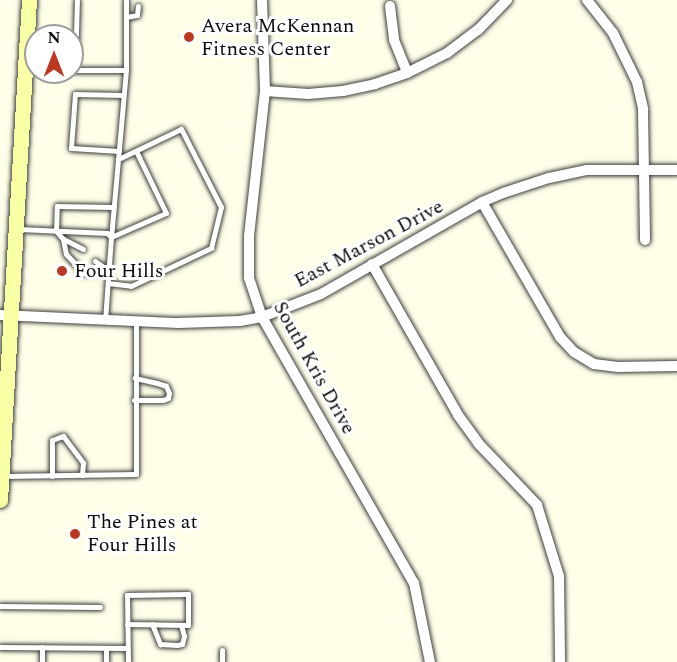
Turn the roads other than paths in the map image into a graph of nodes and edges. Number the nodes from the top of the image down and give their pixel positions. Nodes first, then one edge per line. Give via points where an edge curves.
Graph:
1 (29, 0) edge
2 (77, 0) edge
3 (126, 0) edge
4 (262, 0) edge
5 (507, 0) edge
6 (587, 0) edge
7 (138, 6) dead end
8 (390, 6) dead end
9 (126, 17) junction
10 (30, 24) edge
11 (76, 24) edge
12 (84, 70) edge
13 (126, 70) junction
14 (407, 73) junction
15 (30, 84) edge
16 (265, 91) junction
17 (123, 95) junction
18 (136, 151) junction
19 (118, 152) junction
20 (118, 159) junction
21 (645, 170) junction
22 (677, 170) edge
23 (482, 202) junction
24 (114, 207) junction
25 (17, 229) junction
26 (56, 231) junction
27 (111, 237) junction
28 (63, 238) junction
29 (645, 240) dead end
30 (83, 249) dead end
31 (95, 261) dead end
32 (372, 264) junction
33 (109, 270) junction
34 (108, 283) junction
35 (6, 315) edge
36 (262, 317) junction
37 (105, 320) junction
38 (136, 322) junction
39 (677, 366) edge
40 (135, 378) junction
41 (135, 400) junction
42 (82, 475) junction
43 (52, 476) junction
44 (2, 477) junction
45 (0, 500) edge
46 (0, 606) edge
47 (100, 607) dead end
48 (127, 624) junction
49 (152, 624) junction
50 (181, 625) junction
51 (0, 647) edge
52 (42, 647) junction
53 (106, 648) junction
54 (128, 648) junction
55 (222, 650) dead end
56 (42, 662) edge
57 (105, 662) edge
58 (128, 662) edge
59 (222, 662) edge
60 (430, 662) edge
61 (561, 662) edge

1 - 10 main road
2 - 11 lane
3 - 9 lane
4 - 16 street, South Kris Drive
5 - 14 street via 462,41
6 - 21 street via 613,33 637,82 644,109
7 - 9 lane via 137,15
8 - 14 street via 394,40
9 - 13 lane
12 - 13 lane
13 - 17 lane
14 - 16 street via 343,91
15 - 25 main road
16 - 36 street, South Kris Drive via 248,258 249,278
17 - 19 lane
17 - 19 lane via 75,94 71,148
18 - 20 lane
18 - 27 lane via 166,213
18 - 34 lane via 181,129 221,207 211,248 131,286
19 - 20 lane
20 - 24 lane
21 - 22 street, East Marson Drive
21 - 23 street, East Marson Drive via 587,170 549,178
21 - 29 street
23 - 32 street, East Marson Drive
23 - 39 street via 560,337 574,352 594,364
24 - 26 lane via 57,206
24 - 27 lane
25 - 26 lane
25 - 35 main road
26 - 27 lane via 107,233
26 - 28 lane
27 - 33 lane
28 - 30 lane
28 - 33 lane via 66,254 84,273
31 - 33 lane
32 - 36 street, East Marson Drive via 321,294
32 - 61 street via 458,415 478,443 537,505 559,576
33 - 34 lane
34 - 37 lane
35 - 37 street, East Marson Drive
35 - 44 main road
36 - 38 street, East Marson Drive via 211,323
36 - 60 street, South Kris Drive via 414,584
37 - 38 street, East Marson Drive
38 - 40 lane
40 - 41 lane
40 - 41 lane via 158,383 169,393 163,400
41 - 42 lane via 135,474
42 - 43 lane
42 - 43 lane via 83,463 63,436 52,440
43 - 44 lane
44 - 45 main road
46 - 47 lane
48 - 49 lane
48 - 50 lane via 127,595 188,594 188,625
48 - 54 lane
49 - 50 lane
49 - 50 lane via 160,644 177,645 182,644 184,636
51 - 52 lane
52 - 53 lane
52 - 56 lane
53 - 54 lane
53 - 57 lane
54 - 58 lane
55 - 59 lane

